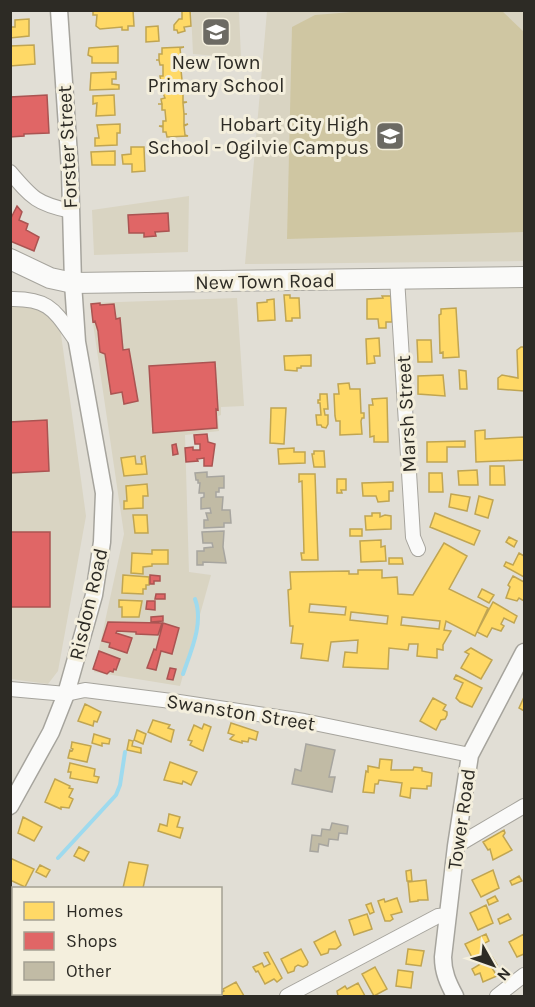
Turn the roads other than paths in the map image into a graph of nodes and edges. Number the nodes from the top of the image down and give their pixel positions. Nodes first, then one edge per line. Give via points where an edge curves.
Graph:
1 (59, 10) edge
2 (10, 172) edge
3 (71, 211) junction
4 (10, 259) edge
5 (525, 277) edge
6 (397, 278) junction
7 (72, 283) junction
8 (10, 299) edge
9 (77, 342) junction
10 (418, 549) dead end
11 (525, 652) edge
12 (10, 689) edge
13 (66, 694) junction
14 (470, 754) junction
15 (10, 806) edge
16 (525, 807) edge
17 (457, 840) junction
18 (448, 915) junction
19 (525, 975) edge
20 (287, 996) edge
21 (455, 996) edge
22 (497, 996) edge

1 - 3 street, Forster Street
2 - 3 street via 38,201
3 - 7 street, Forster Street
4 - 7 main road, New Town Road via 50,278
5 - 6 main road, New Town Road
6 - 7 main road, New Town Road
6 - 10 street, Marsh Street via 413,537
7 - 9 street, Risdon Road
8 - 9 street via 32,299 50,308
9 - 13 street, Risdon Road via 104,493 94,595
11 - 14 street, Tower Road
12 - 13 street, Swanston Street
13 - 14 street, Swanston Street via 85,690 179,702 304,721
13 - 15 street, Risdon Road via 51,732
14 - 17 street, Tower Road
16 - 17 street
17 - 18 street, Tower Road
18 - 20 street via 438,916
18 - 21 street, Tower Road via 443,967
19 - 22 street

